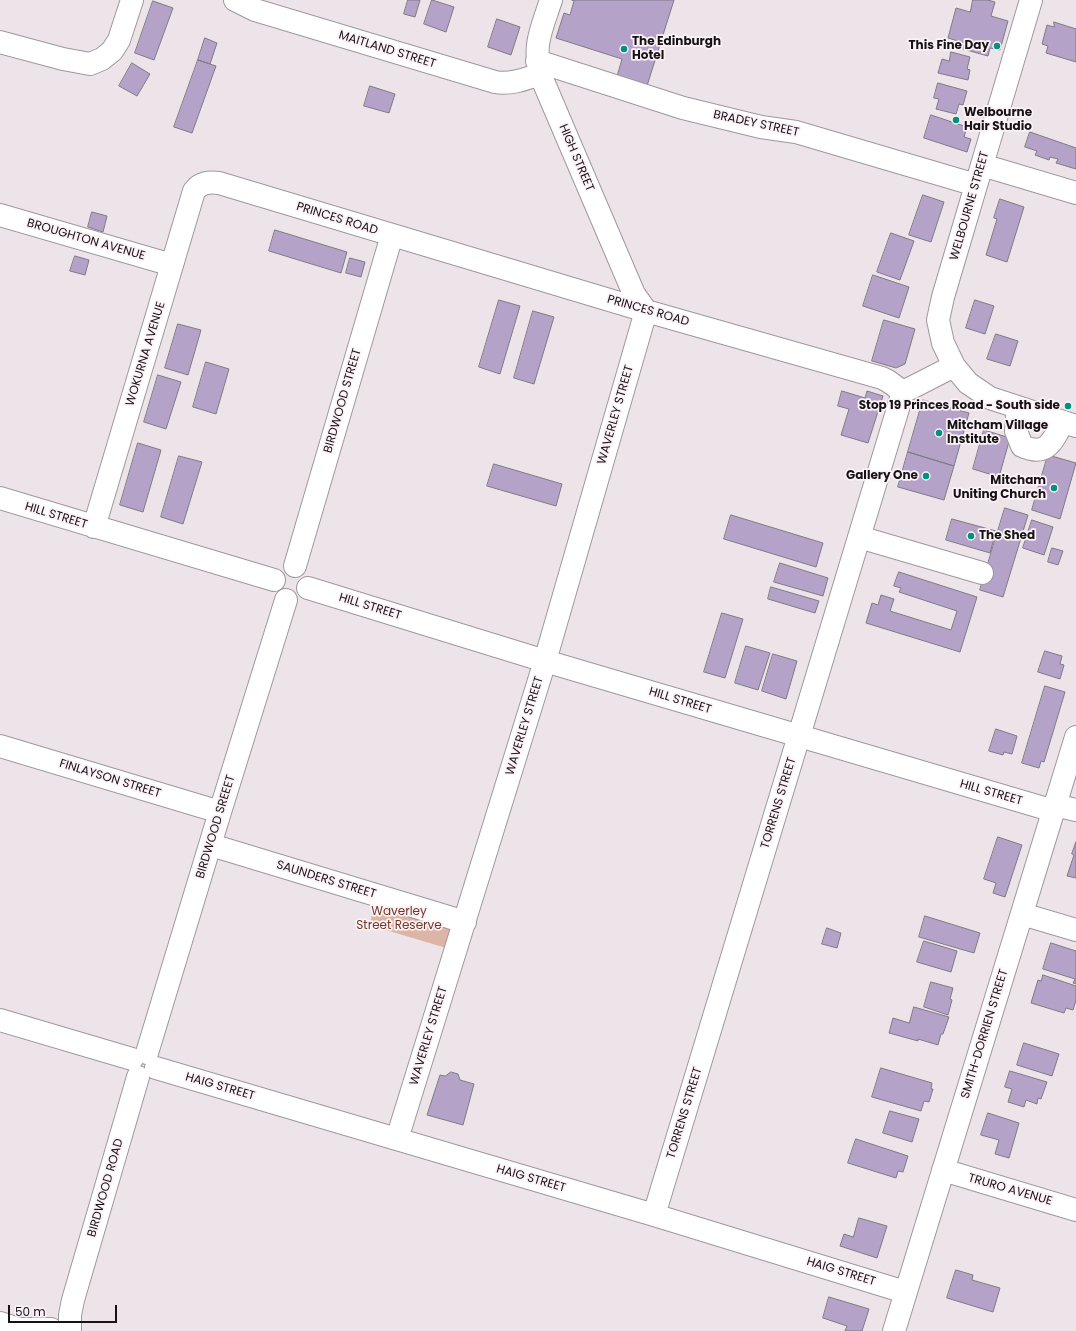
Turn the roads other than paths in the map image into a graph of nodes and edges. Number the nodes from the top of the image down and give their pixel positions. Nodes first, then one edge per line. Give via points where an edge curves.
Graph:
1 (132, 0) edge
2 (235, 0) edge
3 (552, 0) edge
4 (1031, 0) edge
5 (0, 42) edge
6 (539, 68) junction
7 (979, 175) junction
8 (201, 184) joint
9 (1076, 193) edge
10 (0, 215) edge
11 (392, 235) junction
12 (172, 265) junction
13 (646, 311) junction
14 (954, 366) junction
15 (903, 392) junction
16 (1018, 407) junction
17 (1070, 424) edge
18 (0, 498) edge
19 (94, 527) junction
20 (859, 537) junction
21 (295, 566) junction
22 (982, 573) dead end
23 (274, 580) junction
24 (308, 588) junction
25 (286, 600) junction
26 (545, 661) junction
27 (799, 737) junction
28 (1076, 737) edge
29 (0, 746) edge
30 (1062, 809) edge
31 (220, 812) junction
32 (210, 845) junction
33 (1022, 914) junction
34 (465, 922) junction
35 (1076, 930) edge
36 (0, 1020) edge
37 (143, 1064) junction
38 (397, 1140) junction
39 (943, 1170) junction
40 (1076, 1210) edge
41 (654, 1215) junction
42 (906, 1292) junction
43 (14, 1328) edge
44 (60, 1330) edge
45 (894, 1331) edge

1 - 5 street via 112,51 90,64
2 - 6 street, MAITLAND STREET via 255,10 495,82 515,82
3 - 6 street, HIGH STREET via 537,44
4 - 7 street, WELBOURNE STREET
6 - 7 street, BRADEY STREET via 761,127 796,132
6 - 13 street, HIGH STREET via 634,294
7 - 9 street, BRADEY STREET
7 - 14 street, WELBOURNE STREET via 938,320 943,343
8 - 11 street, PRINCES ROAD via 219,183
8 - 12 street, WOKURNA AVENUE via 194,191
10 - 12 street, BROUGHTON AVENUE
11 - 13 street, PRINCES ROAD
11 - 21 street, BIRDWOOD STREET
12 - 19 street, WOKURNA AVENUE
13 - 15 street, PRINCES ROAD via 882,378
13 - 26 street, WAVERLEY STREET
14 - 15 street
14 - 16 street via 968,383 990,398
15 - 20 street, TORRENS STREET
16 - 17 street
16 - 17 street via 1018,440 1022,446 1035,451 1043,449
18 - 19 street, HILL STREET
19 - 23 street, HILL STREET
20 - 22 street
20 - 27 street, TORRENS STREET
21 - 23 street via 279,571
21 - 24 street via 304,571 308,578
23 - 25 street via 278,596
24 - 25 street via 296,601
24 - 26 street, HILL STREET
25 - 31 street, BIRDWOOD SREEET
26 - 27 street, HILL STREET
26 - 34 street, WAVERLEY STREET
27 - 30 street, HILL STREET
27 - 41 street, TORRENS STREET
28 - 30 street, SMITH-DORRIEN STREET
29 - 31 street, FINLAYSON STREET
30 - 33 street, SMITH-DORRIEN STREET
31 - 32 street, BIRDWOOD SREEET
32 - 34 street, SAUNDERS STREET
32 - 37 street, BIRDWOOD SREEET
33 - 35 street
33 - 39 street, SMITH-DORRIEN STREET
34 - 38 street, WAVERLEY STREET
36 - 37 street, HAIG STREET
37 - 38 street, HAIG STREET
37 - 44 street, BIRDWOOD ROAD via 73,1300
38 - 41 street, HAIG STREET
39 - 40 street, TRURO AVENUE
39 - 42 street, SMITH-DORRIEN STREET
41 - 42 street, HAIG STREET
42 - 45 street, SMITH-DORRIEN STREET
43 - 44 street

